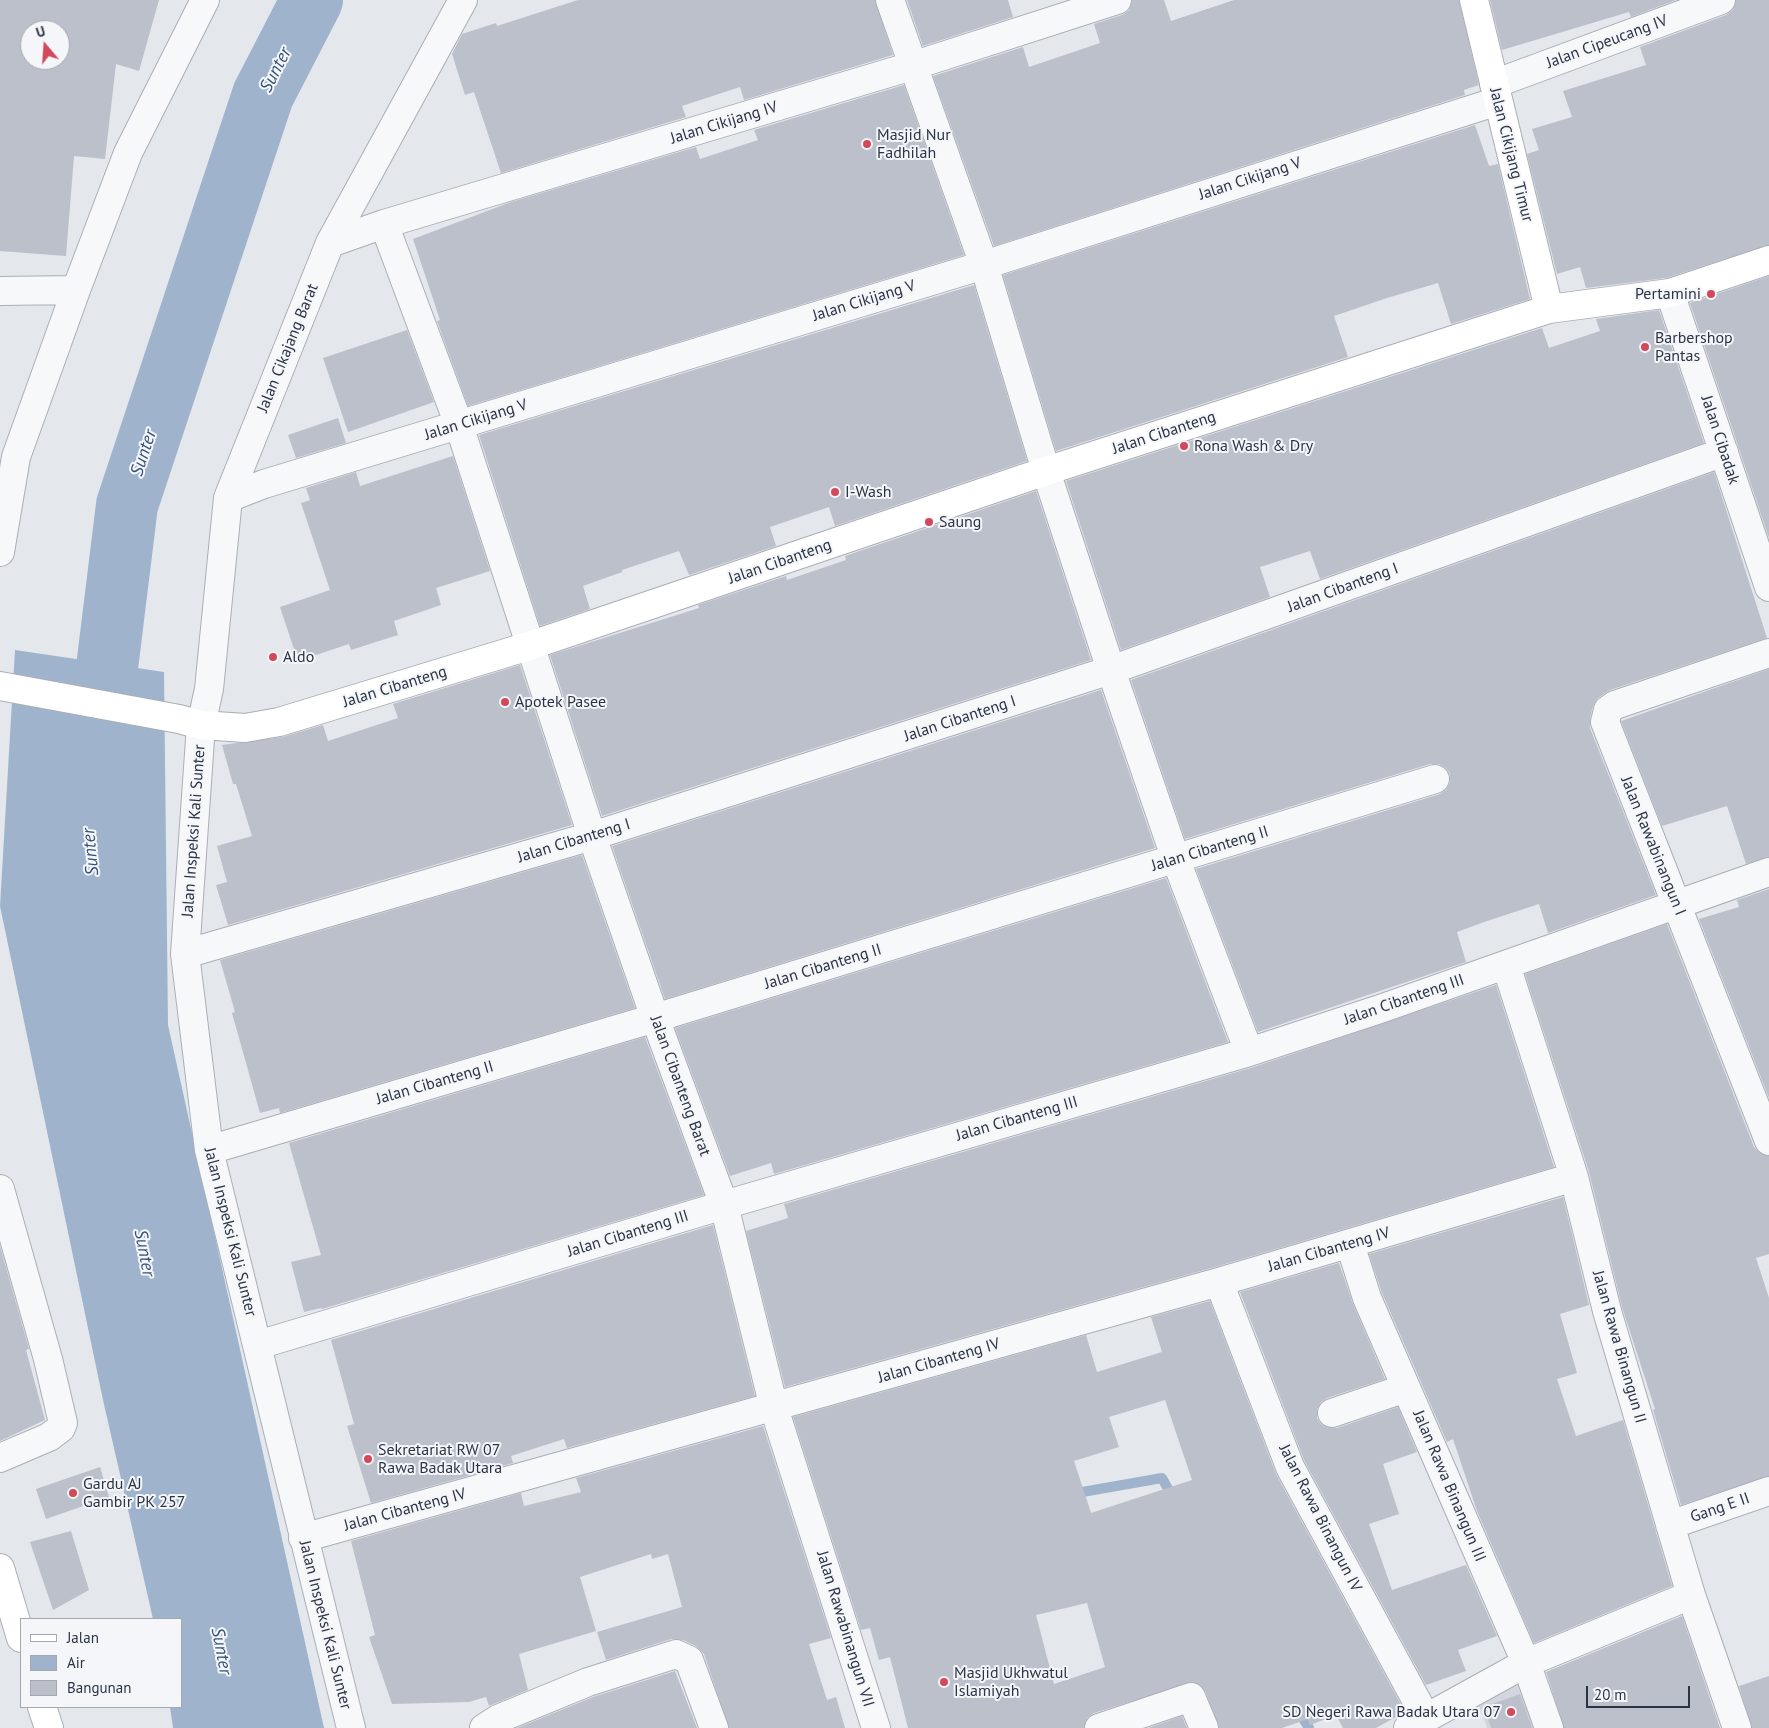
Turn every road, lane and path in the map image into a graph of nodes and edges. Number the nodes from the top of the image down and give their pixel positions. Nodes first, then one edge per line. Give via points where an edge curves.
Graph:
1 (205, 0) edge
2 (890, 0) edge
3 (1117, 0) edge
4 (1474, 0) edge
5 (1721, 0) edge
6 (464, 1) edge
7 (912, 66) junction
8 (1496, 92) junction
9 (384, 224) junction
10 (330, 243) junction
11 (1769, 260) edge
12 (984, 265) junction
13 (0, 290) edge
14 (76, 290) junction
15 (1670, 293) junction
16 (1549, 309) junction
17 (459, 425) junction
18 (1724, 452) junction
19 (1046, 471) junction
20 (6, 482) edge
21 (228, 498) junction
22 (0, 552) edge
23 (1763, 555) edge
24 (1769, 588) edge
25 (530, 646) junction
26 (1769, 653) edge
27 (1111, 670) junction
28 (5, 687) edge
29 (190, 722) junction
30 (1435, 779) dead end
31 (592, 836) junction
32 (1176, 860) junction
33 (1769, 872) edge
34 (1676, 904) junction
35 (185, 954) junction
36 (1506, 965) junction
37 (655, 1018) junction
38 (1248, 1052) junction
39 (1769, 1141) edge
40 (210, 1150) junction
41 (1574, 1177) junction
42 (0, 1189) edge
43 (724, 1205) junction
44 (1350, 1244) junction
45 (1219, 1282) junction
46 (258, 1345) junction
47 (1406, 1388) junction
48 (774, 1408) junction
49 (1332, 1413) dead end
50 (0, 1458) edge
51 (1769, 1490) edge
52 (1670, 1525) junction
53 (814, 1530) joint
54 (303, 1538) junction
55 (0, 1568) edge
56 (1691, 1595) junction
57 (20, 1635) edge
58 (1526, 1662) junction
59 (1417, 1723) edge
60 (352, 1728) edge
61 (484, 1728) edge
62 (714, 1728) edge
63 (876, 1728) edge
64 (1099, 1728) edge
65 (1204, 1728) edge
66 (1550, 1728) edge
67 (1737, 1728) edge

1 - 14 street via 128,153
2 - 7 street
3 - 7 street, Jalan Cikijang IV
4 - 8 street, Jalan Cikijang Timur
5 - 8 street, Jalan Cipeucang IV
6 - 10 street, Jalan Cikajang Barat
7 - 9 street, Jalan Cikijang IV
7 - 12 street
8 - 12 street, Jalan Cikijang V
8 - 16 street, Jalan Cikijang Timur
9 - 10 street, Jalan Cikijang IV
9 - 17 street, Jalan Cibanteng Barat
10 - 21 street, Jalan Cikajang Barat
11 - 15 street, Jalan Cibanteng
12 - 17 street, Jalan Cikijang V
12 - 19 street
13 - 14 street
14 - 20 street
15 - 16 street, Jalan Cibanteng
15 - 18 street, Jalan Cibadak
16 - 19 street, Jalan Cibanteng
17 - 21 street, Jalan Cikijang V via 264,484
17 - 25 street, Jalan Cibanteng Barat
18 - 23 street, Jalan Cibadak
18 - 27 street, Jalan Cibanteng I
19 - 25 street, Jalan Cibanteng
19 - 27 street
20 - 22 street
21 - 29 street, Jalan Cikajang Barat via 209,689
23 - 24 street, Jalan Cibadak
25 - 29 street, Jalan Cibanteng via 280,722 245,728
25 - 31 street, Jalan Cibanteng Barat
26 - 34 street, Jalan Rawabinangun I via 1615,706 1605,715 1610,738
27 - 31 street, Jalan Cibanteng I
27 - 32 street
28 - 29 street, Jalan Cibanteng
29 - 35 street, Jalan Inspeksi Kali Sunter
30 - 32 street, Jalan Cibanteng II
31 - 35 street, Jalan Cibanteng I
31 - 37 street, Jalan Cibanteng Barat
32 - 37 street, Jalan Cibanteng II
32 - 38 street
33 - 34 street, Jalan Cibanteng III
34 - 36 street, Jalan Cibanteng III
34 - 39 street, Jalan Rawabinangun I
35 - 40 street, Jalan Inspeksi Kali Sunter
36 - 38 street, Jalan Cibanteng III
36 - 41 street, Jalan Rawa Binangun II
37 - 40 street, Jalan Cibanteng II
37 - 43 street, Jalan Cibanteng Barat
38 - 43 street, Jalan Cibanteng III
40 - 46 street, Jalan Inspeksi Kali Sunter
41 - 44 street, Jalan Cibanteng IV
41 - 52 street, Jalan Rawa Binangun II via 1607,1311
42 - 50 street via 63,1422 49,1438
43 - 46 street, Jalan Cibanteng III
43 - 48 street, Jalan Cibanteng Barat
44 - 45 street, Jalan Cibanteng IV
44 - 47 street, Jalan Rawa Binangun III via 1367,1298
45 - 48 street, Jalan Cibanteng IV
45 - 59 street, Jalan Rawa Binangun IV via 1290,1467
46 - 54 street, Jalan Inspeksi Kali Sunter
47 - 49 street
47 - 58 street, Jalan Rawa Binangun III
48 - 53 street, Jalan Cibanteng Barat
48 - 54 street, Jalan Cibanteng IV
51 - 52 street, Gang E II
52 - 56 street, Jalan Rawa Binangun II
53 - 63 street, Jalan Rawabinangun VII
54 - 60 street, Jalan Inspeksi Kali Sunter
55 - 57 street
56 - 58 street
56 - 67 street, Jalan Rawa Binangun II
58 - 59 street
58 - 66 street, Jalan Rawa Binangun III
61 - 62 street via 498,1719 588,1682 676,1654 689,1660
64 - 65 street via 1191,1697

